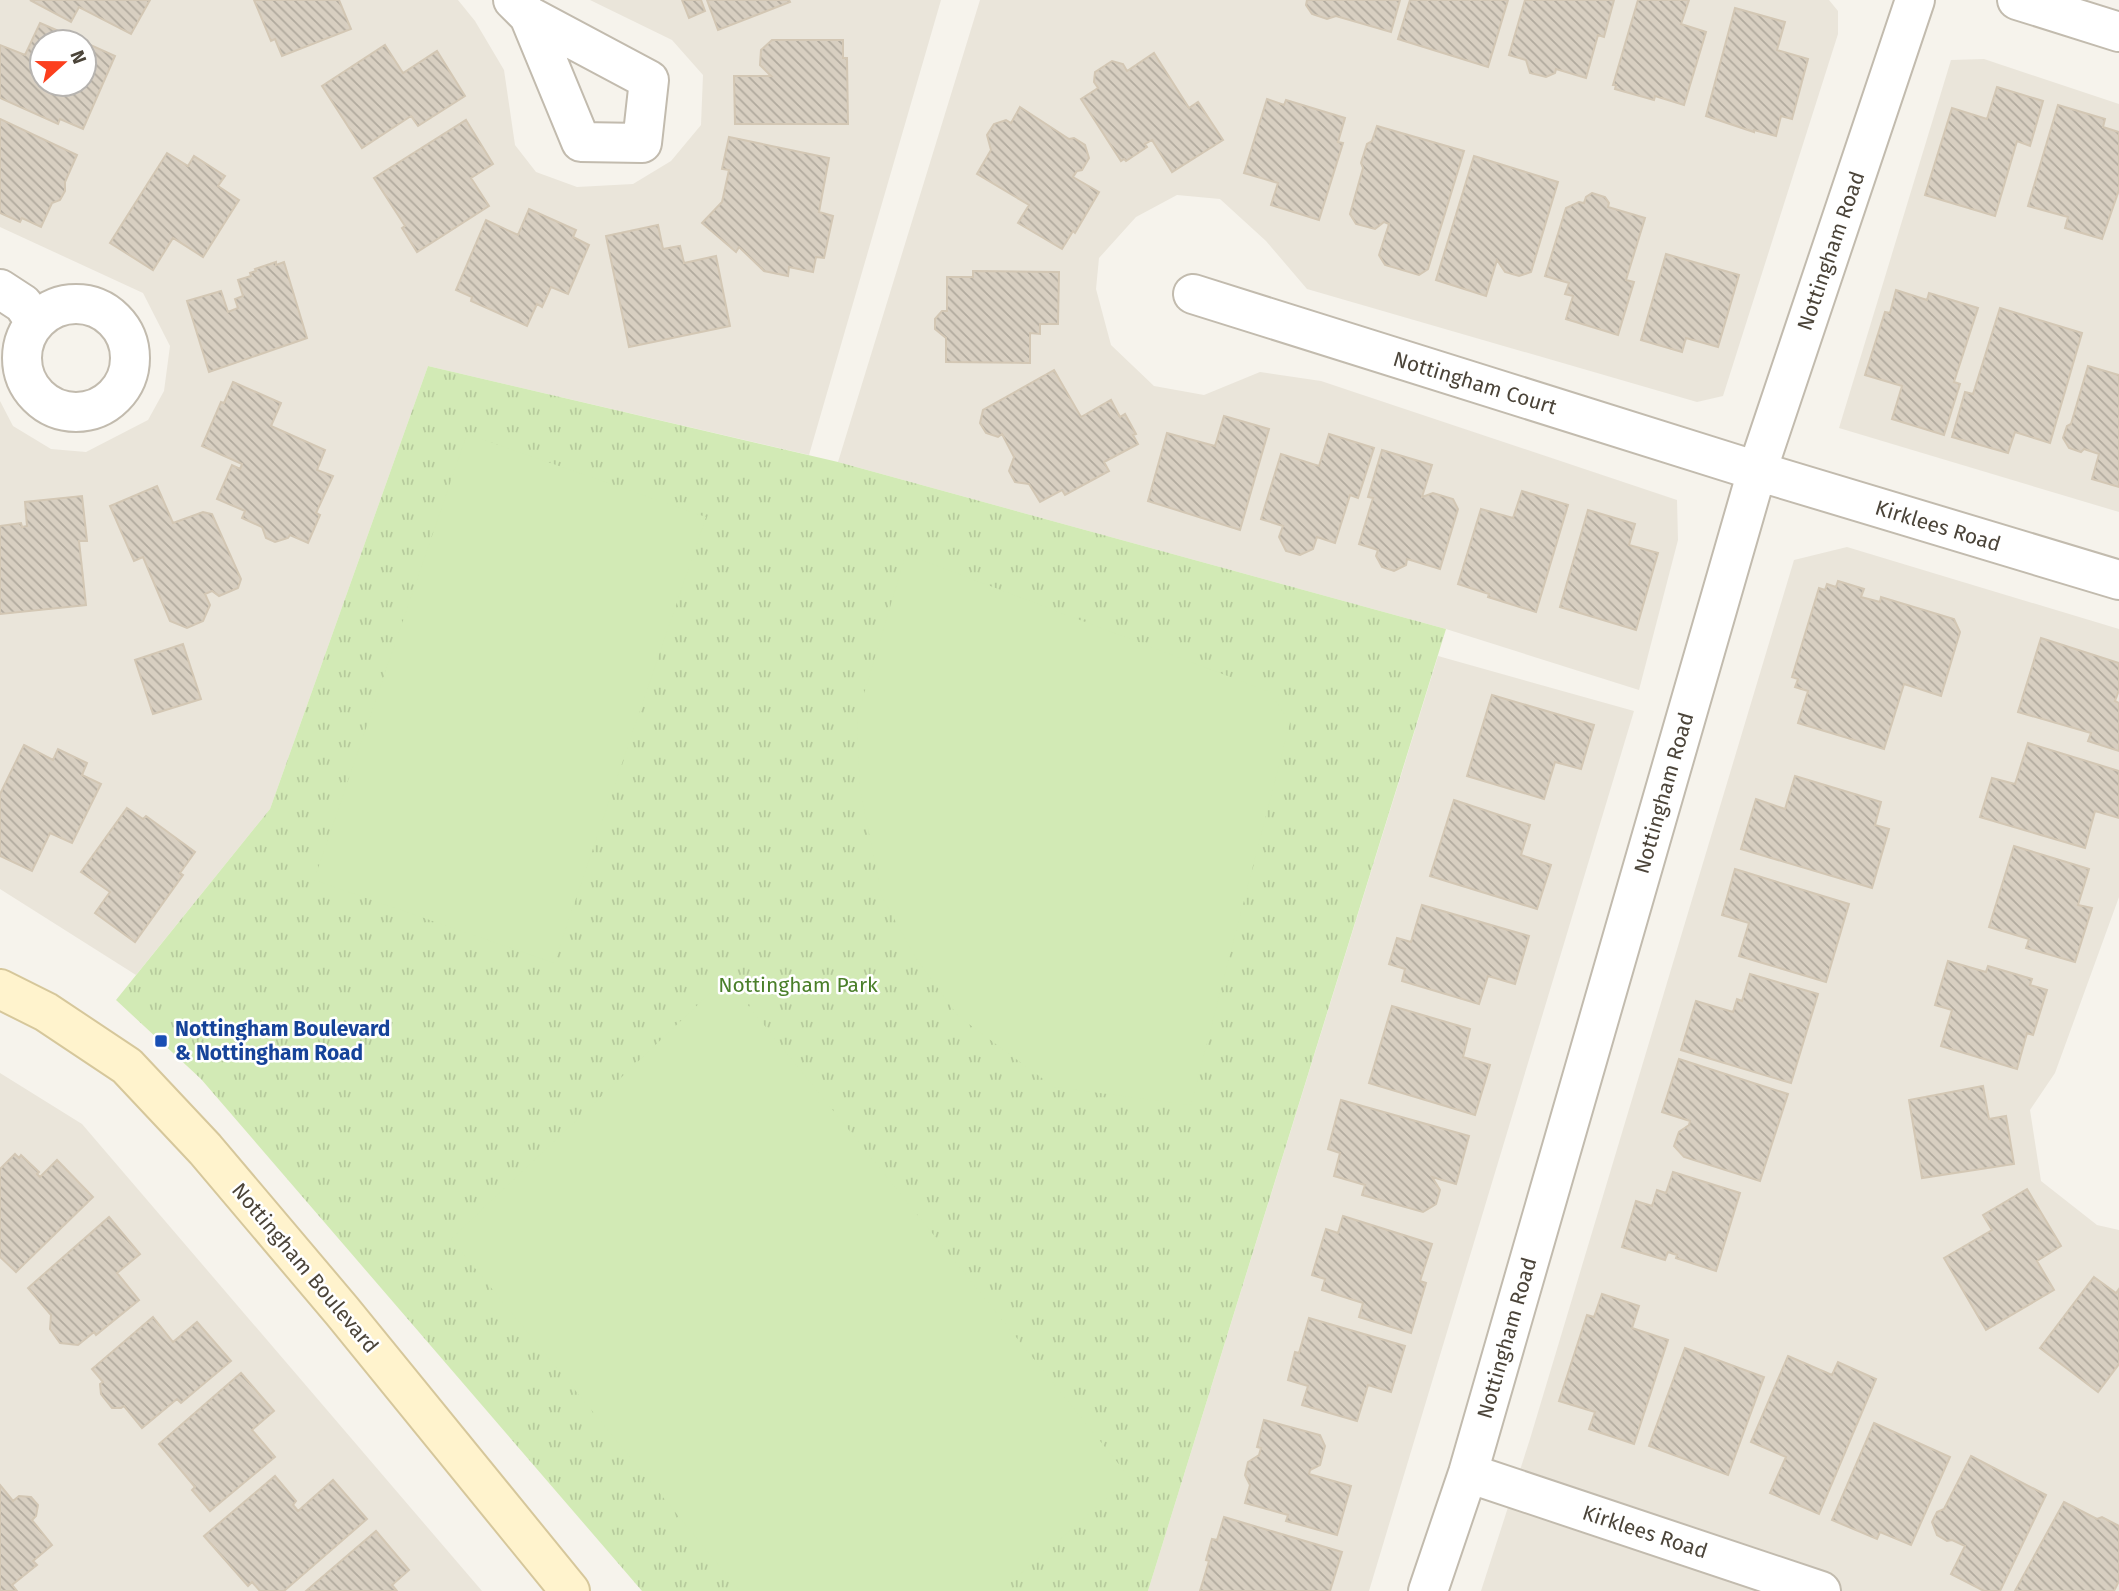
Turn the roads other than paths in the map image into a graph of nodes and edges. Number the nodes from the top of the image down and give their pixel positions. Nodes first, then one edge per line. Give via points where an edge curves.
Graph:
1 (1916, 0) edge
2 (2017, 0) edge
3 (2119, 32) edge
4 (0, 289) edge
5 (1193, 294) dead end
6 (35, 322) dead end
7 (1757, 471) junction
8 (2119, 580) edge
9 (0, 989) edge
10 (1468, 1473) junction
11 (570, 1591) edge
12 (1428, 1591) edge
13 (1821, 1591) edge

1 - 7 street, Nottingham Road
2 - 3 street
4 - 6 street via 23,304
5 - 7 street, Nottingham Court
7 - 8 street, Kirklees Road
7 - 10 street, Nottingham Road
9 - 11 street, Nottingham Boulevard via 46,1012 127,1066 326,1291
10 - 12 street, Nottingham Road
10 - 13 street, Kirklees Road

